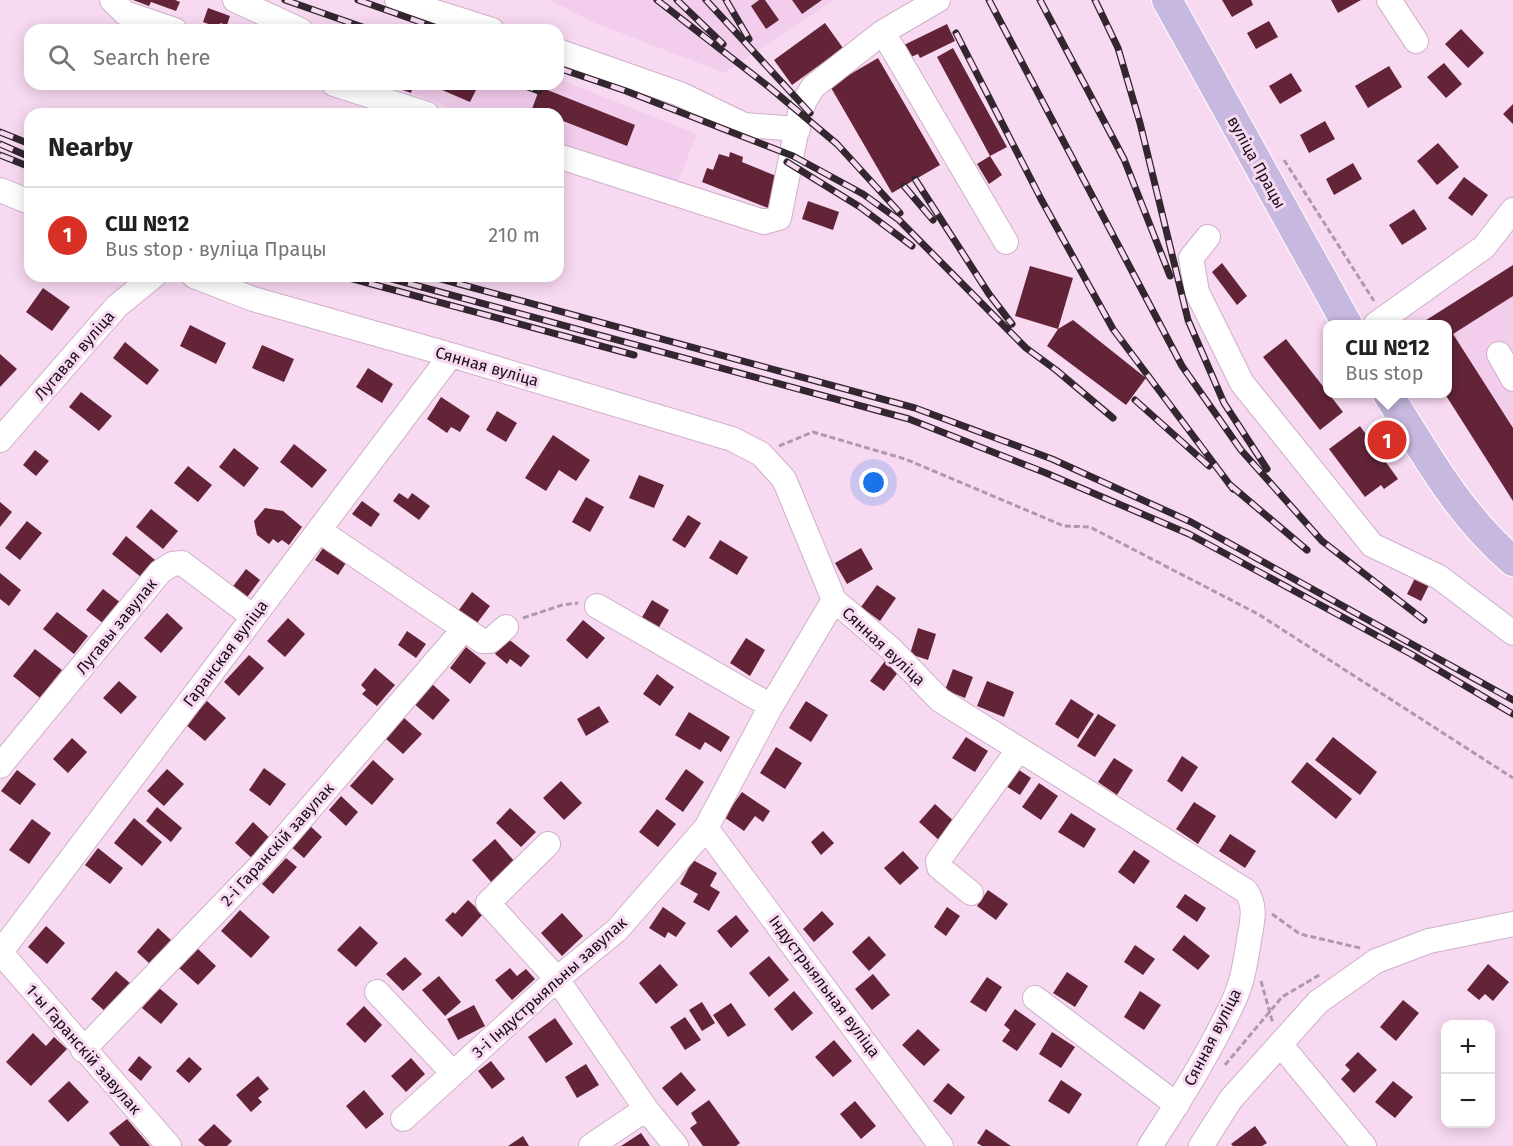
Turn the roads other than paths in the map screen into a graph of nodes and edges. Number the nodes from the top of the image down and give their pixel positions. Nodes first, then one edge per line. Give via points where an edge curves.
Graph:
1 (112, 0) edge
2 (235, 0) edge
3 (397, 0) edge
4 (938, 0) edge
5 (1167, 0) edge
6 (1389, 0) edge
7 (157, 24) edge
8 (287, 24) edge
9 (473, 24) edge
10 (883, 32) junction
11 (1416, 41) dead end
12 (564, 53) edge
13 (353, 90) edge
14 (408, 108) edge
15 (798, 129) junction
16 (564, 158) edge
17 (0, 190) edge
18 (24, 200) edge
19 (1513, 210) edge
20 (1208, 237) dead end
21 (1006, 242) dead end
22 (147, 282) edge
23 (209, 282) edge
24 (1345, 320) edge
25 (1381, 320) edge
26 (1499, 354) dead end
27 (451, 355) junction
28 (1513, 379) edge
29 (1391, 398) edge
30 (0, 440) edge
31 (320, 531) junction
32 (1513, 561) edge
33 (834, 600) junction
34 (597, 606) road end
35 (252, 616) junction
36 (506, 627) road end
37 (463, 630) junction
38 (1513, 633) edge
39 (771, 706) junction
40 (1019, 749) junction
41 (0, 766) edge
42 (706, 828) junction
43 (548, 844) dead end
44 (971, 893) dead end
45 (1513, 924) edge
46 (0, 952) edge
47 (557, 979) junction
48 (377, 992) dead end
49 (1035, 998) dead end
50 (1281, 1045) junction
51 (83, 1050) junction
52 (453, 1073) junction
53 (1177, 1105) junction
54 (646, 1109) junction
55 (403, 1119) dead end
56 (169, 1146) edge
57 (591, 1146) edge
58 (676, 1146) edge
59 (941, 1146) edge
60 (1150, 1146) edge
61 (1201, 1146) edge
62 (1364, 1146) edge

1 - 7 street via 125,13
2 - 8 street
3 - 9 street
4 - 10 street
5 - 24 main road, вуліца Працы
6 - 11 street
10 - 15 street via 813,87 805,100
10 - 21 street
12 - 15 street via 680,94 744,125
13 - 14 street
15 - 16 street via 778,218 764,222
17 - 18 street
19 - 25 street via 1484,247
20 - 38 street via 1191,258 1197,292 1242,383 1372,545 1439,577
22 - 30 street, Лугавая вуліца via 117,306
23 - 27 street, Сянная вуліца via 253,299
26 - 28 street
27 - 31 street, Гаранская вуліца
27 - 33 street, Сянная вуліца via 732,439 761,453 784,479
29 - 32 main road via 1444,484 1488,539
31 - 35 street, Гаранская вуліца
31 - 37 street
33 - 39 street, 3-і Індустрыяльны завулак
33 - 40 street, Сянная вуліца via 890,648 940,700
34 - 39 street
35 - 41 street, Лугавы завулак via 182,564 172,564 160,572
35 - 46 street, Гаранская вуліца
36 - 37 street via 486,642
37 - 51 street, 2-і Гаранскій завулак via 263,863
39 - 42 street, 3-і Індустрыяльны завулак
40 - 44 street via 938,861 939,867
40 - 53 street, Сянная вуліца via 1246,891 1252,900 1254,913 1244,971 1235,997
42 - 47 street, 3-і Індустрыяльны завулак via 617,930
42 - 59 street, Індустрыяльная вуліца
43 - 47 street via 488,903
45 - 50 street via 1429,942 1376,961 1318,1002
46 - 51 street, 1-ы Гаранскій завулак
47 - 52 street, 3-і Індустрыяльны завулак
47 - 54 street
48 - 52 street
49 - 53 street
50 - 61 street via 1231,1099
50 - 62 street
51 - 56 street, 1-ы Гаранскій завулак
52 - 55 street, 3-і Індустрыяльны завулак
53 - 60 street, Сянная вуліца
54 - 57 street
54 - 58 street

